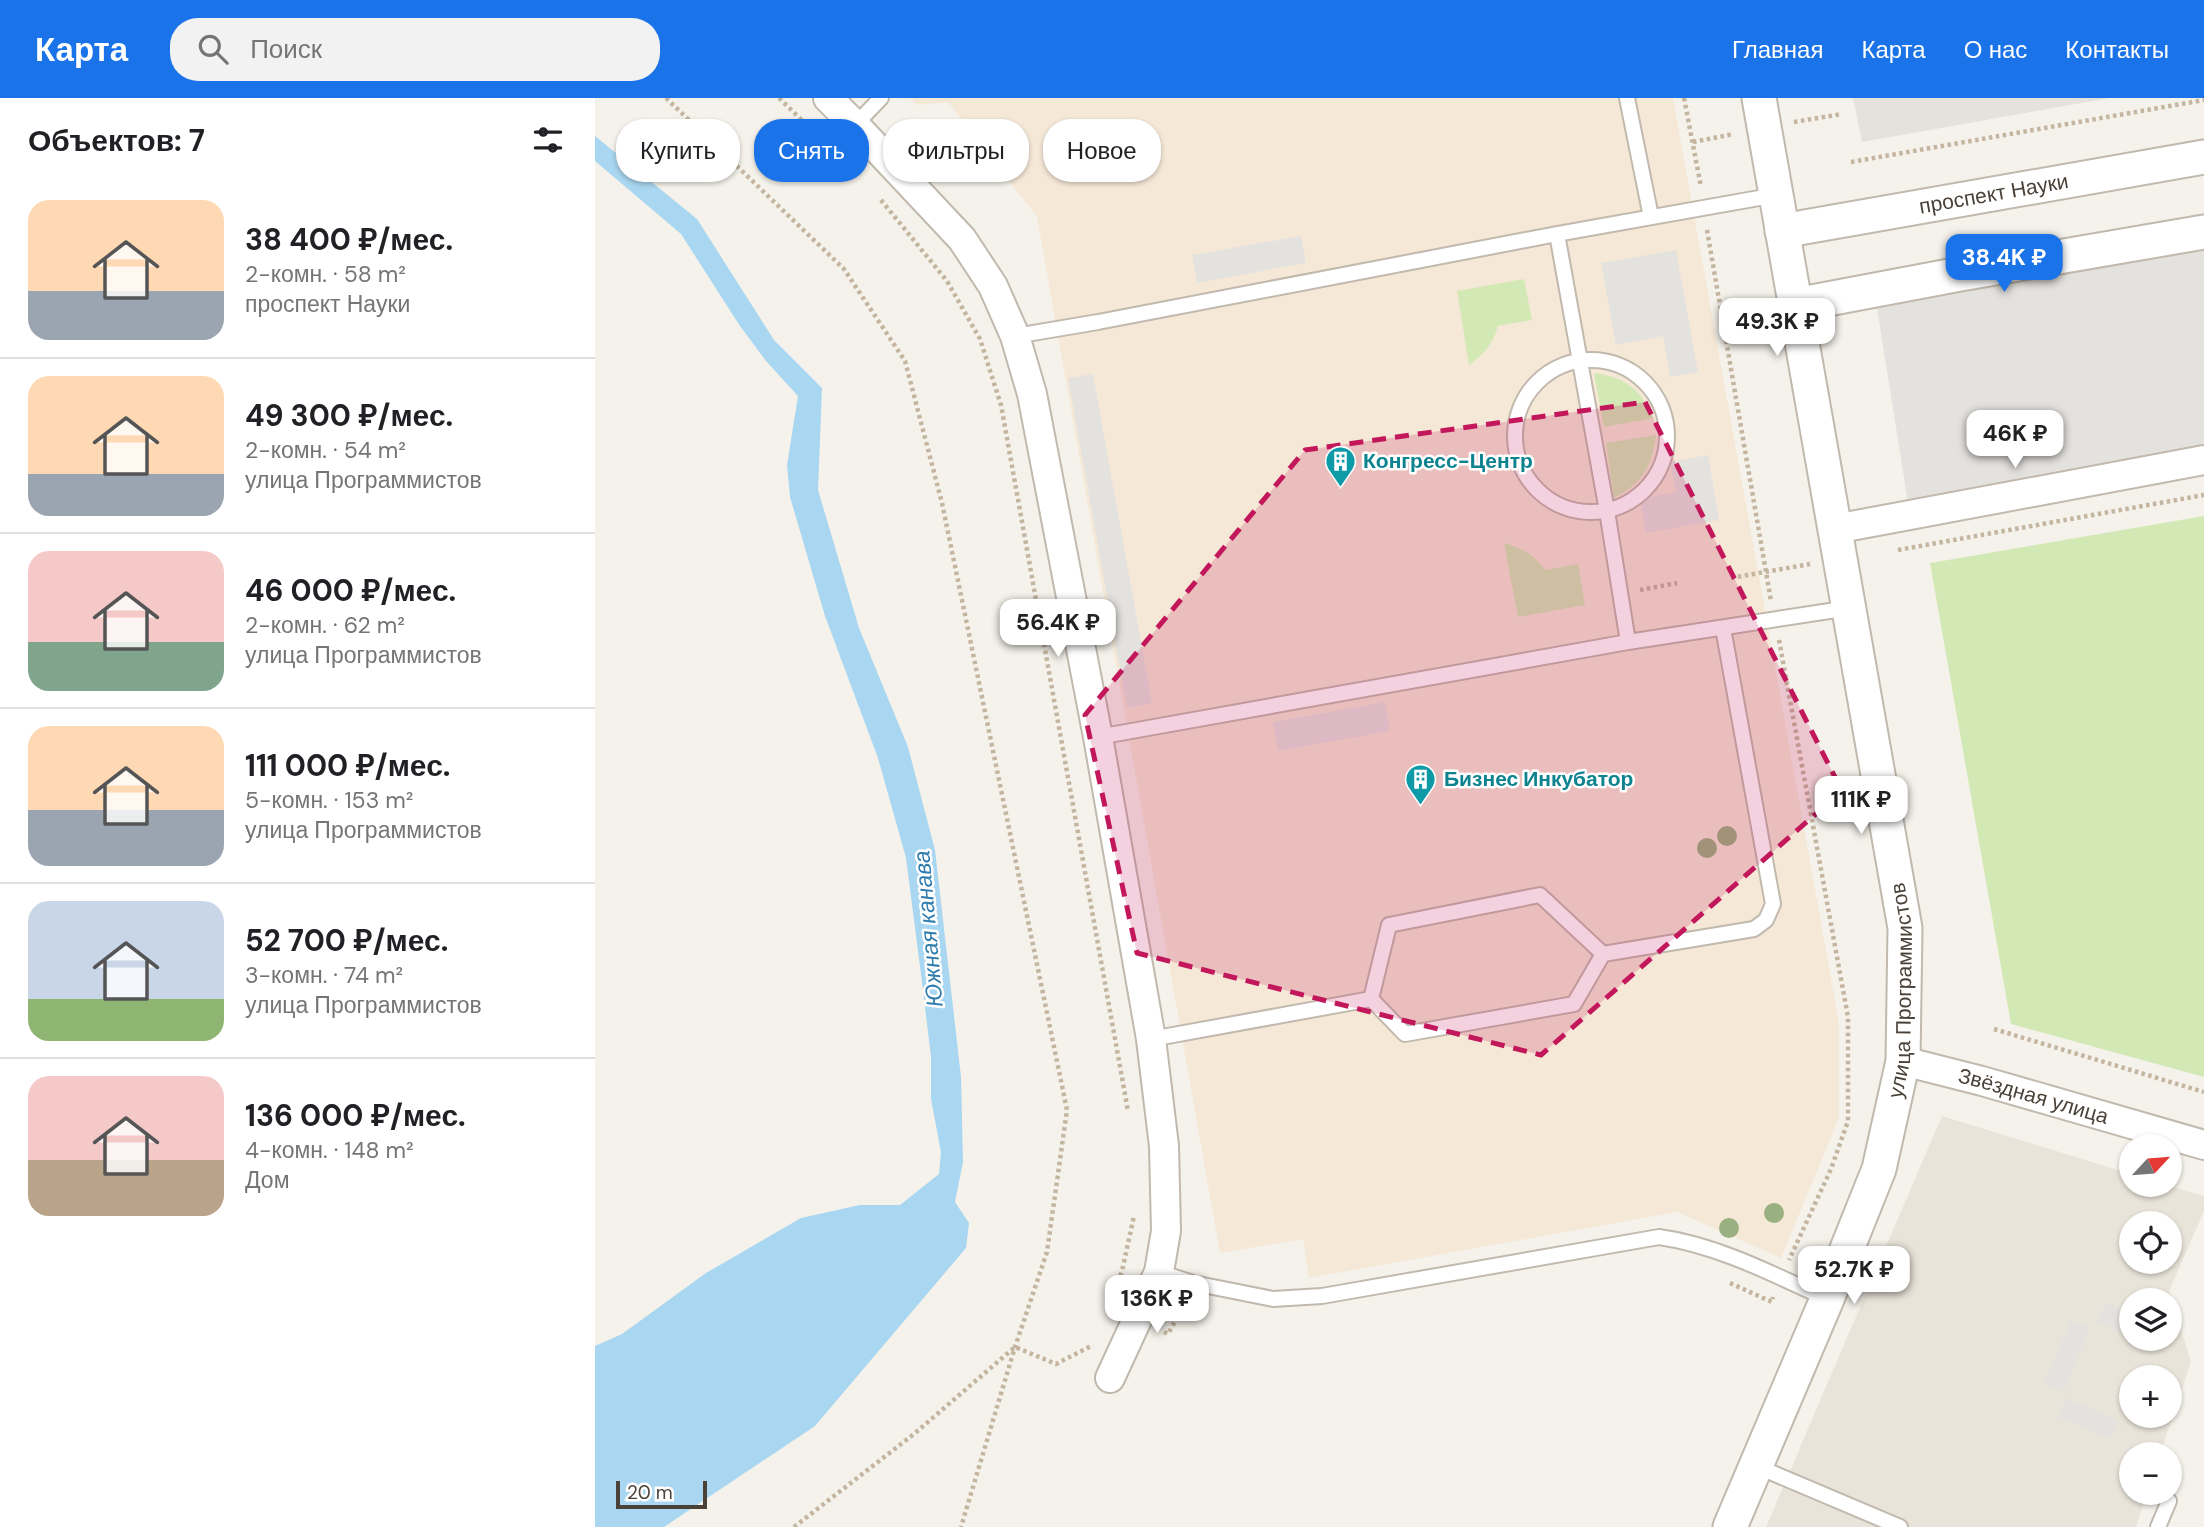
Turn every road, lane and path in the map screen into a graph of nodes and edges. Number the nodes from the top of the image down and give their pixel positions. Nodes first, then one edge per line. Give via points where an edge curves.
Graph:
1 (666, 98) edge
2 (779, 98) edge
3 (828, 98) edge
4 (881, 98) edge
5 (1627, 98) edge
6 (1684, 98) edge
7 (1759, 98) edge
8 (2204, 100) edge
9 (801, 119) edge
10 (850, 119) edge
11 (860, 119) edge
12 (869, 139) edge
13 (2204, 157) edge
14 (1851, 162) dead end
15 (1776, 195) junction
16 (881, 199) dead end
17 (1704, 208) junction
18 (1651, 217) junction
19 (1782, 231) junction
20 (2204, 232) edge
21 (1557, 234) junction
22 (1796, 305) junction
23 (1015, 336) junction
24 (1580, 360) junction
25 (2204, 460) edge
26 (2204, 495) edge
27 (1607, 511) junction
28 (1838, 544) junction
29 (1889, 551) dead end
30 (1765, 572) junction
31 (1731, 578) dead end
32 (1677, 583) dead end
33 (1620, 593) junction
34 (1849, 608) junction
35 (1775, 620) junction
36 (1723, 628) junction
37 (1628, 642) junction
38 (1098, 737) junction
39 (1603, 954) junction
40 (1371, 999) junction
41 (1994, 1029) dead end
42 (1151, 1039) junction
43 (1903, 1061) junction
44 (2204, 1091) edge
45 (1129, 1119) dead end
46 (2204, 1145) edge
47 (1136, 1205) dead end
48 (1159, 1272) junction
49 (1781, 1278) junction
50 (1722, 1279) dead end
51 (1827, 1299) junction
52 (1190, 1300) dead end
53 (1136, 1321) junction
54 (1098, 1334) dead end
55 (1094, 1345) junction
56 (1015, 1347) junction
57 (1110, 1378) joint
58 (1756, 1466) junction
59 (2168, 1505) edge
60 (794, 1527) edge
61 (961, 1527) edge
62 (1730, 1527) edge
63 (1900, 1527) edge
64 (2158, 1527) edge

1 - 56 path via 844,269 905,361 942,503 1067,1110 1047,1252
2 - 9 path
3 - 10 street
4 - 11 lane
5 - 18 lane
6 - 17 path
7 - 15 street, улица Программистов
8 - 14 path
12 - 23 street via 963,239 993,286
13 - 19 street, проспект Науки
15 - 17 lane
15 - 19 street, улица Программистов
16 - 45 path via 947,281 980,339 1001,405
17 - 18 lane
17 - 30 path
18 - 21 lane
19 - 22 street, улица Программистов
20 - 22 street
21 - 23 lane
21 - 24 lane
22 - 28 street, улица Программистов
23 - 38 street via 1032,394
24 - 27 lane
24 - 27 lane via 1609,362 1635,374 1656,395 1666,423 1666,452 1655,479 1634,500
24 - 27 lane via 1551,371 1529,391 1516,419 1515,450 1527,478 1548,500 1577,512
25 - 28 street
26 - 29 path
27 - 33 lane
28 - 30 path
28 - 34 street, улица Программистов
30 - 31 path
30 - 35 path
32 - 33 path
33 - 37 lane
34 - 35 lane
34 - 43 street, улица Программистов via 1905,928
35 - 36 lane
35 - 49 path via 1848,1017 1848,1121
36 - 37 lane
36 - 39 lane via 1773,904 1766,920 1754,929
37 - 38 lane
38 - 42 street
39 - 40 lane via 1574,1004 1405,1034
39 - 40 lane via 1540,895 1389,925
40 - 42 lane
41 - 44 path
42 - 48 street via 1164,1146 1166,1231
43 - 46 street, Звёздная улица
43 - 51 street, улица Программистов via 1879,1169
47 - 53 path via 1122,1271 1107,1311
48 - 49 lane via 1273,1299 1322,1296 1659,1237 1689,1241
48 - 53 street
49 - 50 path via 1772,1302
49 - 51 lane
51 - 58 street, улица Программистов
52 - 53 path via 1183,1304 1168,1334
53 - 57 street
54 - 55 path
55 - 56 path via 1056,1364
55 - 57 path
56 - 60 path via 914,1434
56 - 61 path
58 - 62 street, улица Программистов
58 - 63 lane
59 - 64 lane

